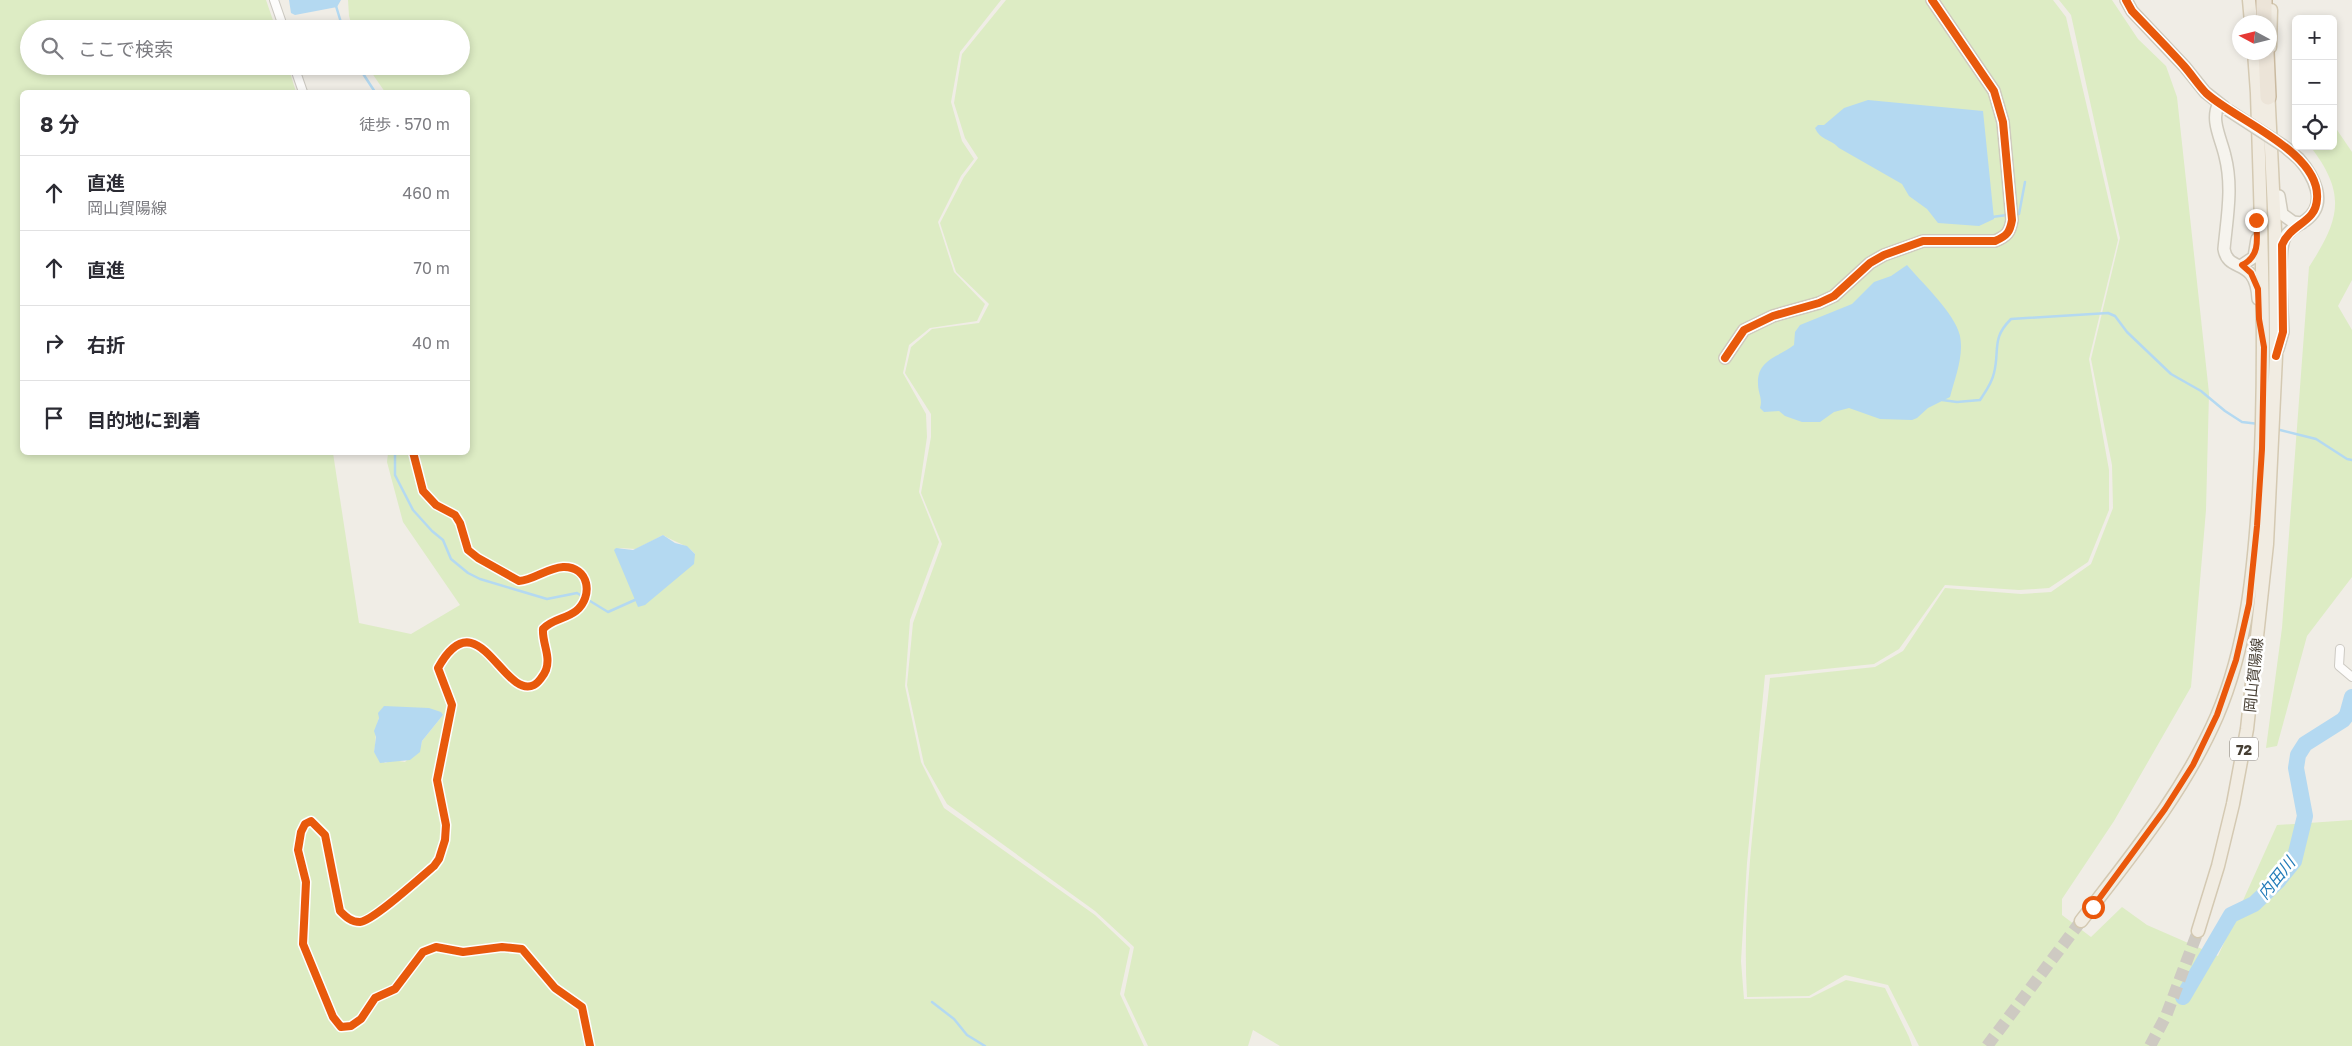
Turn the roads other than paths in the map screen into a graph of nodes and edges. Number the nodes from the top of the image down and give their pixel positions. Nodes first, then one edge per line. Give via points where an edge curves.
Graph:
1 (274, 0) edge
2 (1932, 0) edge
3 (2126, 0) edge
4 (2249, 0) edge
5 (2256, 0) edge
6 (2264, 0) edge
7 (2271, 0) edge
8 (2250, 15) edge
9 (2256, 15) edge
10 (2264, 15) edge
11 (2271, 15) edge
12 (281, 20) edge
13 (2256, 60) edge
14 (2267, 60) edge
15 (297, 75) edge
16 (302, 90) edge
17 (2262, 95) junction
18 (2223, 107) junction
19 (2270, 143) junction
20 (2259, 155) junction
21 (2302, 223) junction
22 (2242, 265) junction
23 (2264, 347) junction
24 (2276, 356) junction
25 (1725, 358) dead end
26 (2268, 411) junction
27 (414, 455) edge
28 (2340, 649) dead end
29 (2352, 678) edge
30 (2082, 921) tunnel mouth
31 (2198, 931) tunnel mouth
32 (590, 1046) edge

1 - 12 street
2 - 25 street via 1994,91 2000,109 2012,220 2010,232 1995,241 1923,242 1884,255 1870,263 1834,296 1773,316 1744,330
3 - 18 street via 2132,11 2205,92
4 - 8 main road
5 - 9 highway
6 - 10 highway
7 - 11 main road
13 - 17 highway, 72
14 - 17 highway, 72
15 - 16 street
17 - 19 main road, 岡山賀陽線 / 72
17 - 20 main road, 岡山賀陽線 / 72
18 - 21 street, bridge via 2285,147 2311,174 2318,194 2313,212
18 - 22 street via 2214,111 2230,185 2224,249 2225,257
19 - 21 street via 2278,161 2279,208 2288,219
19 - 24 main road, 岡山賀陽線 / 72 via 2275,230
20 - 22 street via 2255,183 2256,251 2250,261
20 - 23 main road, 岡山賀陽線 / 72
21 - 24 street via 2286,235 2282,245 2283,332
22 - 23 street via 2251,273 2258,289
23 - 26 main road, 岡山賀陽線 / 72
24 - 26 main road, 岡山賀陽線 / 72
26 - 30 main road, 岡山賀陽線 / 72 via 2249,604 2236,660 2217,715 2193,765 2165,809
26 - 31 main road, 岡山賀陽線 / 72 via 2272,461 2247,729 2218,866
27 - 32 street via 422,490 436,504 455,515 464,541 473,554 519,581 561,567 574,568 582,572 585,579 584,598 578,610 543,628 547,664 546,672 536,684 520,684 473,643 459,644 438,668 452,705 437,780 446,825 445,840 434,866 376,913 361,922 349,920 340,911 325,835 311,821 305,824 298,850 306,882 303,944 340,1027 352,1026 361,1020 376,998 395,989 424,952 436,947 463,952 502,946 522,949 555,988 582,1007
28 - 29 street via 2339,666

